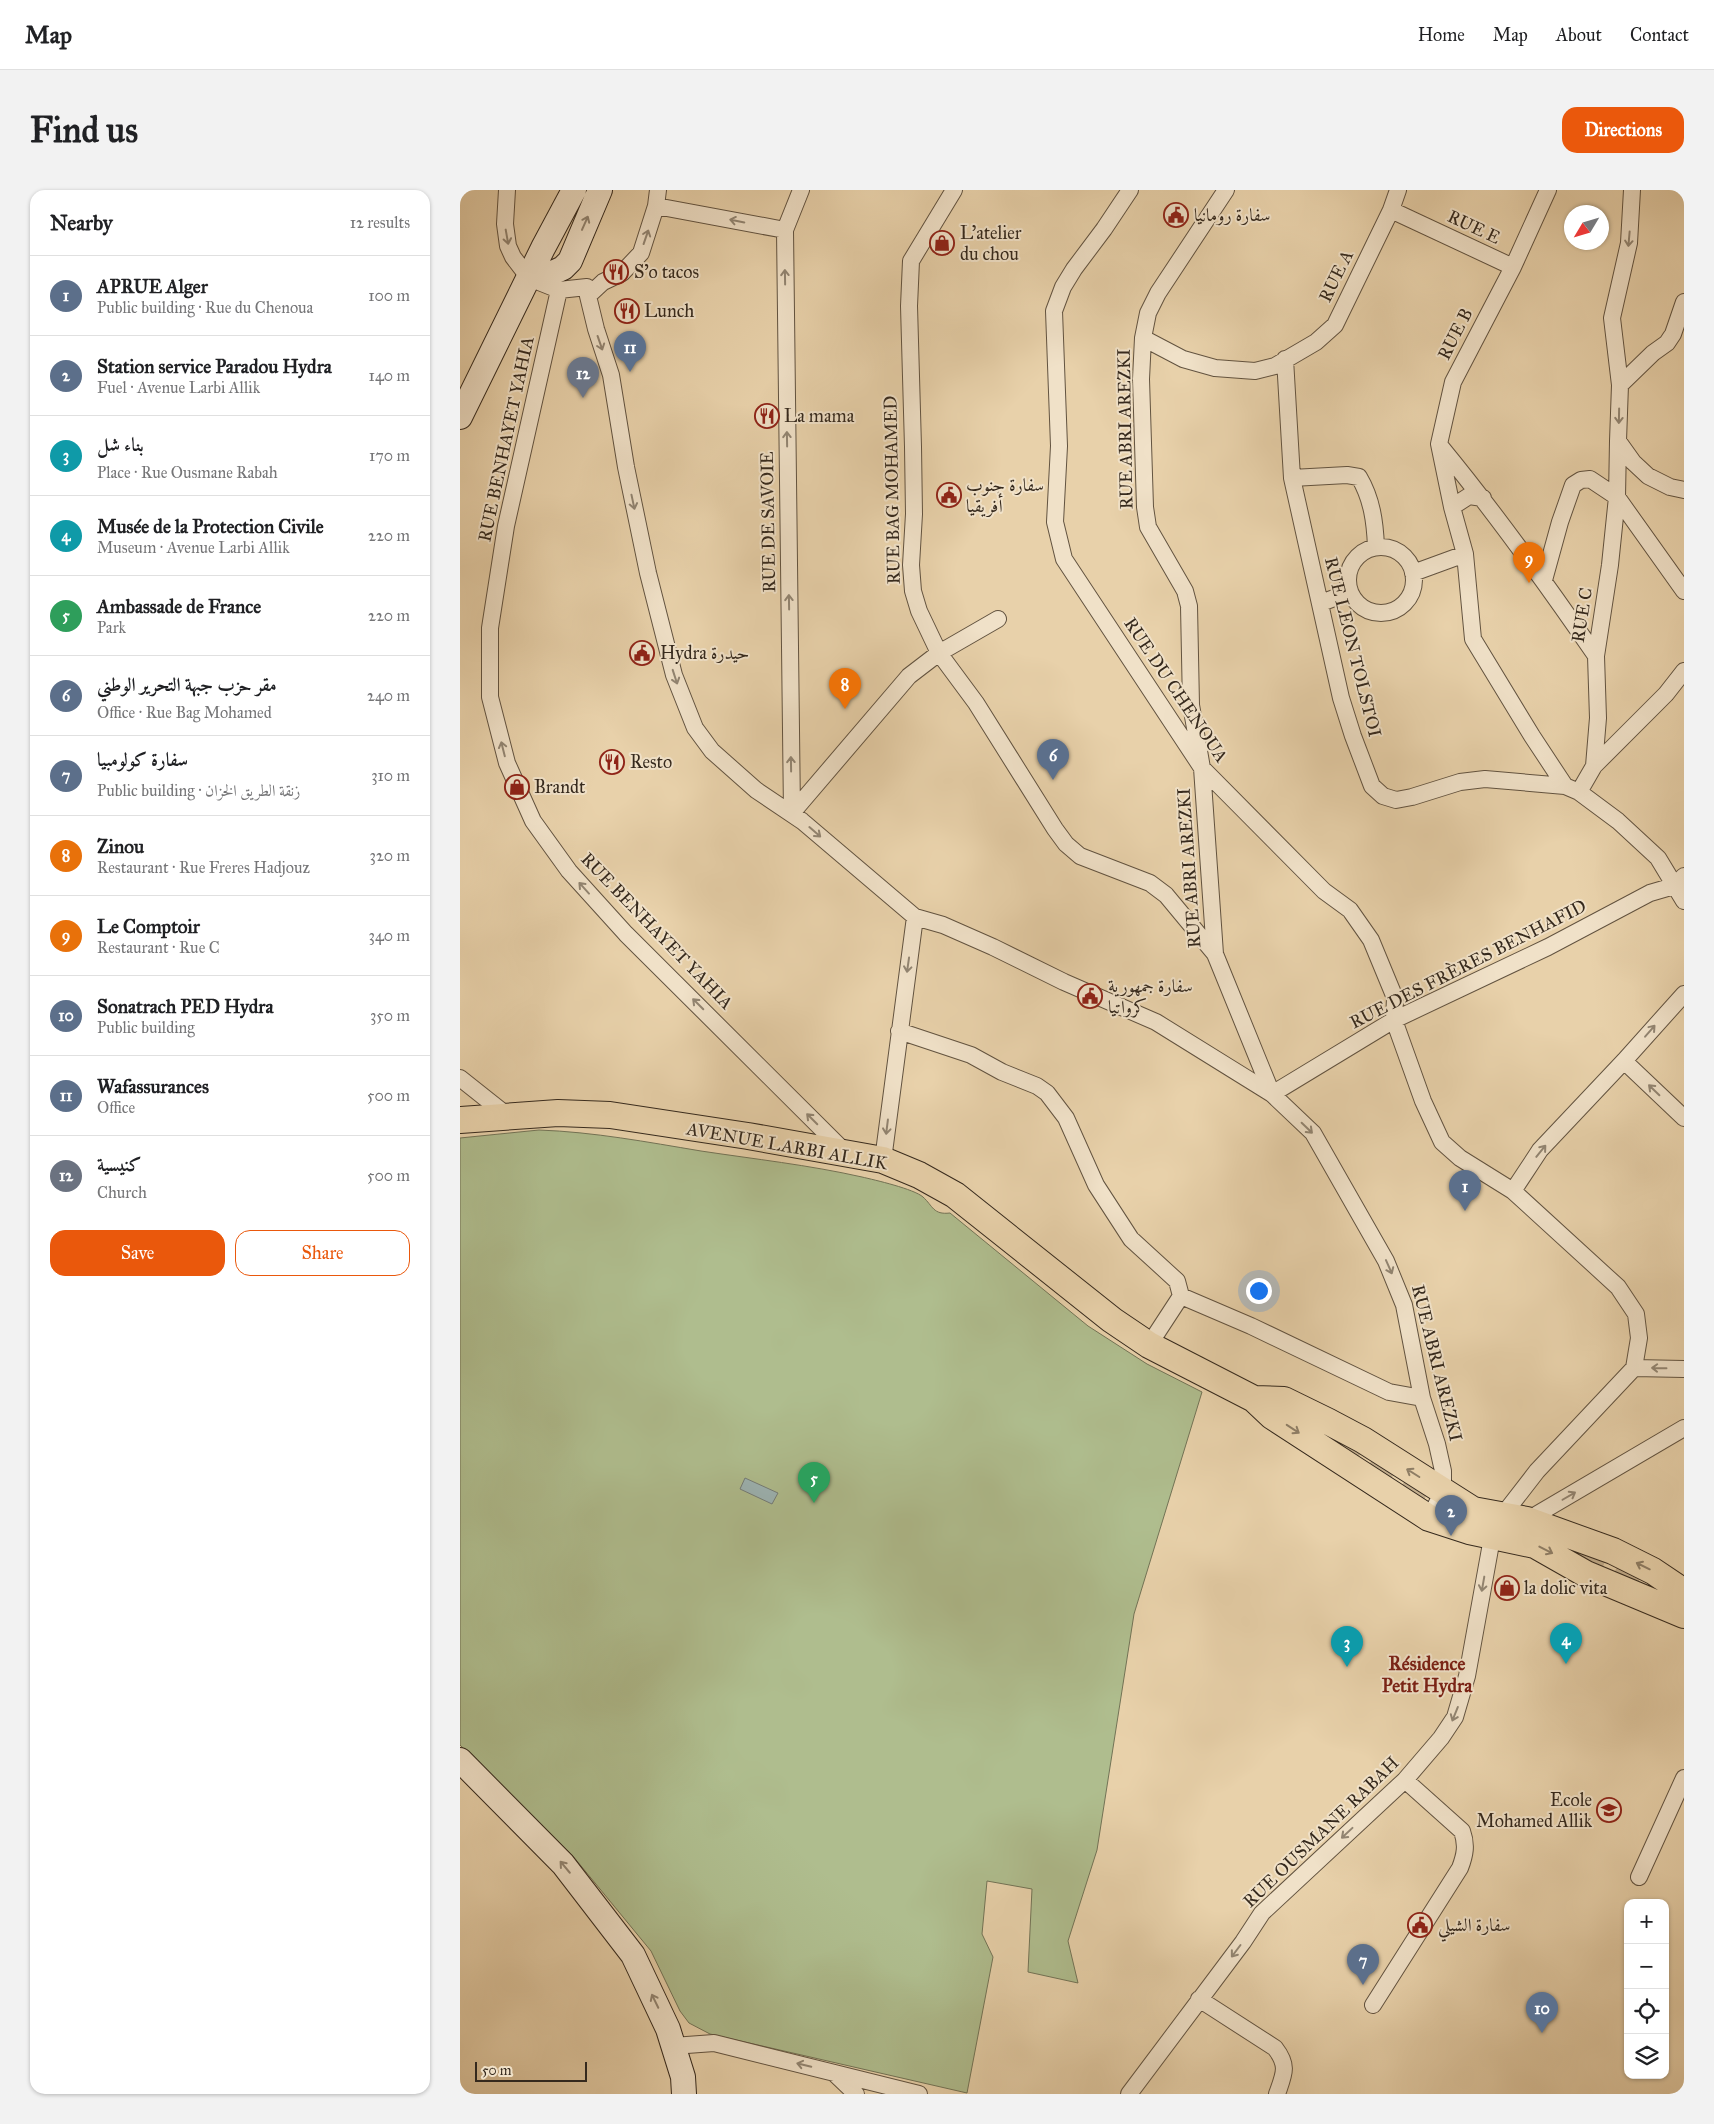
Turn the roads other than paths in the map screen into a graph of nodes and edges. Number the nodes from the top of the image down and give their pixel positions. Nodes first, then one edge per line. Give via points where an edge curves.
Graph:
1 (507, 190) edge
2 (574, 190) edge
3 (600, 190) edge
4 (801, 190) edge
5 (954, 190) edge
6 (1130, 190) edge
7 (1226, 190) edge
8 (1398, 190) edge
9 (1548, 190) edge
10 (1632, 190) edge
11 (657, 198) edge
12 (1391, 210) junction
13 (785, 230) junction
14 (543, 249) junction
15 (1513, 267) junction
16 (563, 272) junction
17 (531, 275) junction
18 (588, 296) junction
19 (1684, 302) edge
20 (1143, 338) junction
21 (1285, 359) junction
22 (1620, 385) junction
23 (460, 417) edge
24 (1618, 441) junction
25 (1439, 444) junction
26 (1292, 478) junction
27 (1684, 490) edge
28 (1617, 496) junction
29 (1483, 498) junction
30 (1452, 507) junction
31 (1376, 547) junction
32 (1465, 554) junction
33 (1413, 573) junction
34 (1544, 580) junction
35 (1684, 590) edge
36 (1350, 592) junction
37 (1321, 603) junction
38 (998, 619) dead end
39 (939, 653) junction
40 (1596, 656) junction
41 (1684, 671) edge
42 (1594, 766) junction
43 (1202, 768) junction
44 (1572, 789) junction
45 (792, 813) junction
46 (1679, 881) edge
47 (1684, 901) edge
48 (914, 917) junction
49 (1215, 954) junction
50 (1684, 994) edge
51 (1394, 1020) junction
52 (899, 1031) junction
53 (1624, 1061) junction
54 (460, 1078) edge
55 (1272, 1094) junction
56 (509, 1117) junction
57 (1684, 1118) edge
58 (460, 1120) edge
59 (847, 1154) junction
60 (883, 1160) junction
61 (1513, 1191) junction
62 (1181, 1296) junction
63 (1149, 1345) junction
64 (1634, 1368) junction
65 (1684, 1369) edge
66 (1422, 1398) junction
67 (1254, 1399) junction
68 (1684, 1428) edge
69 (1443, 1492) junction
70 (1429, 1518) junction
71 (1508, 1524) junction
72 (1590, 1542) junction
73 (1576, 1568) junction
74 (1684, 1592) edge
75 (1684, 1615) edge
76 (460, 1760) edge
77 (1684, 1778) edge
78 (1405, 1780) junction
79 (1639, 1877) dead end
80 (1199, 1999) junction
81 (1373, 2005) dead end
82 (674, 2046) junction
83 (833, 2072) junction
84 (684, 2094) edge
85 (856, 2094) edge
86 (919, 2094) edge
87 (1129, 2094) edge
88 (1276, 2094) edge

1 -> 17 street via 505,224 508,246 513,257
2 - 14 street
16 -> 3 street
4 - 13 street
5 - 39 street, RUE BAG MOHAMED via 911,261 909,306 913,591 919,612
6 - 43 street, RUE DU CHENOUA via 1074,269 1054,311 1059,446 1055,522 1064,559
7 - 20 street, RUE ABRI AREZKI via 1158,293 1148,313
8 - 12 street, RUE A
9 - 15 street, RUE B
10 -> 22 street, RUE C via 1629,243 1612,318
13 -> 11 street
18 -> 11 street via 603,282 622,273 641,253
12 - 15 street, RUE E
12 - 21 street, RUE A via 1335,325 1316,342
45 -> 13 street, RUE DE SAVOIE
14 - 16 street via 550,242 560,241 568,247
14 - 17 street
15 - 25 street, RUE B via 1453,382
16 - 17 street
16 - 18 street via 587,287
59 -> 16 street, RUE BENHAYET YAHIA via 626,934 569,871 533,822 507,763 490,697 490,628 506,526
17 - 23 street
18 -> 45 street via 611,374 648,573 674,675 686,707 695,728 712,751 756,790
19 - 22 street via 1667,344
20 - 21 street, RUE A via 1182,359 1215,368 1255,371 1275,366
20 - 43 street, RUE ABRI AREZKI via 1145,507 1148,527 1185,591 1189,606 1192,705
21 - 26 street, RUE LEON TOLSTOI
22 -> 24 street, RUE C
24 - 27 street via 1648,476
24 - 28 street, RUE C
25 - 29 street
25 - 30 street, RUE B
26 - 31 street via 1359,477 1371,503
26 - 37 street, RUE LEON TOLSTOI
28 - 34 street via 1590,479 1573,485
28 - 35 street
28 - 40 street, RUE C
29 - 30 street via 1469,496
29 - 34 street
30 - 32 street, RUE B
31 - 33 street via 1386,547 1404,556
31 - 36 street via 1356,557 1348,578
32 - 33 street
32 - 44 street, RUE B via 1473,639 1532,736
33 - 36 street via 1410,595 1394,610 1372,612 1362,607
34 - 40 street
36 - 37 street
37 - 44 street, RUE LEON TOLSTOI via 1341,698 1353,736 1372,786 1383,796 1396,800 1460,782 1485,779
38 - 39 street
39 - 45 street via 909,676
39 - 49 street, RUE BAG MOHAMED via 976,703 1066,844 1080,856 1150,884 1166,895
40 - 42 street, RUE C via 1598,718
41 - 42 street via 1666,694
42 - 44 street, RUE C
43 - 49 street, RUE ABRI AREZKI
43 - 51 street, RUE DU CHENOUA via 1324,891 1350,910 1371,940 1395,998
44 - 46 street via 1618,821
45 -> 48 street
46 - 47 street
46 - 51 street, RUE DES FRÈRES BENHAFID
48 -> 52 street
48 - 55 street via 993,946 1064,982 1156,1022
49 - 55 street, RUE ABRI AREZKI
53 -> 50 street
51 - 55 street, RUE DES FRÈRES BENHAFID
51 - 61 street, RUE DU CHENOUA via 1423,1101 1442,1142 1460,1158
52 -> 60 street
52 - 62 street via 971,1056 1037,1086 1047,1094 1066,1118 1096,1185 1131,1239 1177,1281
57 -> 53 street
61 -> 53 street via 1540,1150
54 - 56 street
55 -> 66 street, RUE ABRI AREZKI via 1313,1133 1386,1261 1404,1305
56 - 58 main road, AVENUE LARBI ALLIK
56 - 59 main road, AVENUE LARBI ALLIK via 558,1113 610,1115
59 - 60 main road, AVENUE LARBI ALLIK
60 - 63 main road, AVENUE LARBI ALLIK via 955,1195 1112,1320
61 - 64 street, RUE DU CHENOUA via 1618,1287 1636,1314 1639,1338
62 - 63 street
62 - 66 street via 1389,1392
63 - 67 main road, AVENUE LARBI ALLIK
65 -> 64 street
64 - 71 street via 1537,1471
66 - 69 street, RUE ABRI AREZKI via 1437,1444 1443,1471
69 -> 67 main road, AVENUE LARBI ALLIK via 1363,1440 1292,1403 1276,1398
67 -> 70 main road, AVENUE LARBI ALLIK via 1265,1411
71 -> 68 street
69 - 70 street
69 - 71 main road, AVENUE LARBI ALLIK via 1473,1510
70 - 71 main road, AVENUE LARBI ALLIK
71 - 72 main road, AVENUE LARBI ALLIK
71 -> 73 main road, AVENUE LARBI ALLIK via 1535,1545
71 -> 78 street, RUE OUSMANE RABAH via 1474,1632 1467,1676 1455,1717
72 - 73 main road
74 -> 72 main road, AVENUE LARBI ALLIK via 1653,1570
73 - 75 main road, AVENUE LARBI ALLIK
82 -> 76 street via 632,1954 563,1864
77 - 79 street
78 -> 80 street, RUE OUSMANE RABAH via 1262,1913
78 - 81 street via 1462,1831 1466,1842 1464,1857
80 - 87 street, RUE OUSMANE RABAH
80 - 88 street via 1275,2048 1284,2060 1284,2073
83 -> 82 street via 714,2043
82 - 84 street
83 - 85 street
83 - 86 street

